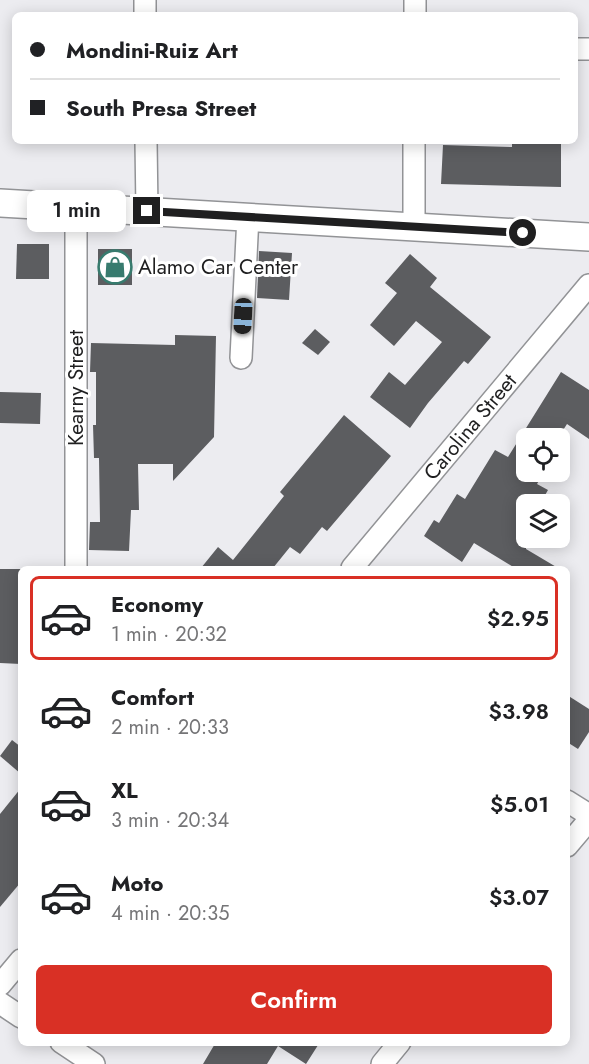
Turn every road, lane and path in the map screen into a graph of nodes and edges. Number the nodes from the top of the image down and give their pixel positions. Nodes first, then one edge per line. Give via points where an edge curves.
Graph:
1 (146, 144) edge
2 (414, 144) edge
3 (0, 203) edge
4 (76, 207) junction
5 (147, 211) junction
6 (248, 216) junction
7 (414, 226) junction
8 (589, 237) edge
9 (589, 285) edge
10 (241, 358) dead end
11 (75, 566) edge
12 (354, 566) edge
13 (570, 803) edge
14 (589, 815) edge
15 (589, 820) edge
16 (570, 842) edge
17 (18, 964) edge
18 (0, 985) edge
19 (0, 1003) edge
20 (18, 1015) edge
21 (67, 1046) edge
22 (397, 1046) edge
23 (94, 1064) edge
24 (382, 1064) edge

1 - 5 street
2 - 7 street
3 - 4 main road
4 - 5 main road
4 - 11 street, Kearny Street
5 - 6 main road
6 - 7 main road
6 - 10 street
7 - 8 main road
9 - 12 street, Carolina Street
13 - 14 street
15 - 16 street
17 - 18 street
19 - 20 street
21 - 23 street
22 - 24 street

